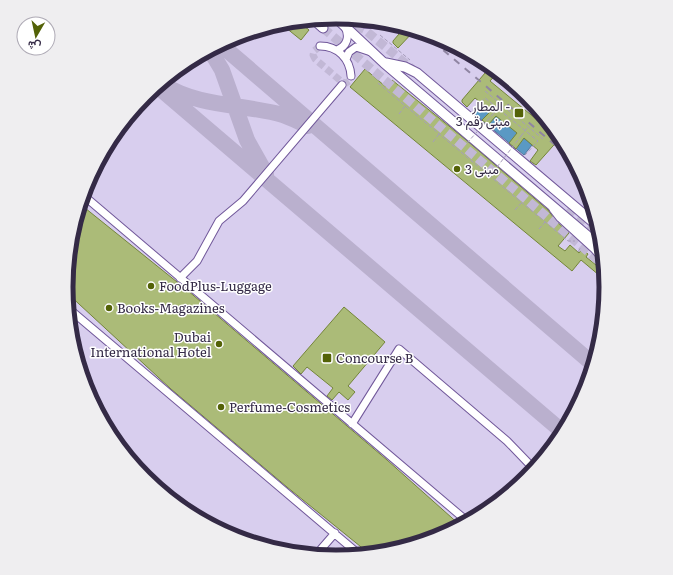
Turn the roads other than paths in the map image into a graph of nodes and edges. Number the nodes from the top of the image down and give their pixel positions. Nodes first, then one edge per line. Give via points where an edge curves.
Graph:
1 (342, 24) tunnel mouth
2 (320, 25) edge
3 (345, 27) junction
4 (323, 28) tunnel mouth
5 (320, 46) dead end
6 (337, 50) junction
7 (374, 54) junction
8 (346, 59) junction
9 (384, 63) junction
10 (351, 76) dead end
11 (342, 85) dead end
12 (88, 200) edge
13 (551, 205) junction
14 (591, 221) edge
15 (596, 243) edge
16 (598, 253) edge
17 (180, 278) junction
18 (74, 313) edge
19 (352, 424) junction
20 (531, 466) edge
21 (464, 518) edge
22 (335, 533) junction
23 (320, 550) edge
24 (354, 550) edge

1 - 3 main road
2 - 4 main road
3 - 6 lane via 347,38 344,46
3 - 7 main road
5 - 6 lane
6 - 8 lane
7 - 8 lane via 356,47 349,52
7 - 9 main road
8 - 10 lane
9 - 13 main road
9 - 14 main road via 405,67 417,73
11 - 17 lane via 251,191 219,221 197,261
12 - 17 lane
13 - 15 main road
13 - 16 lane via 560,218
17 - 19 lane
18 - 22 lane
19 - 20 lane via 373,384 399,349 507,441
19 - 21 lane
22 - 23 lane
22 - 24 lane

